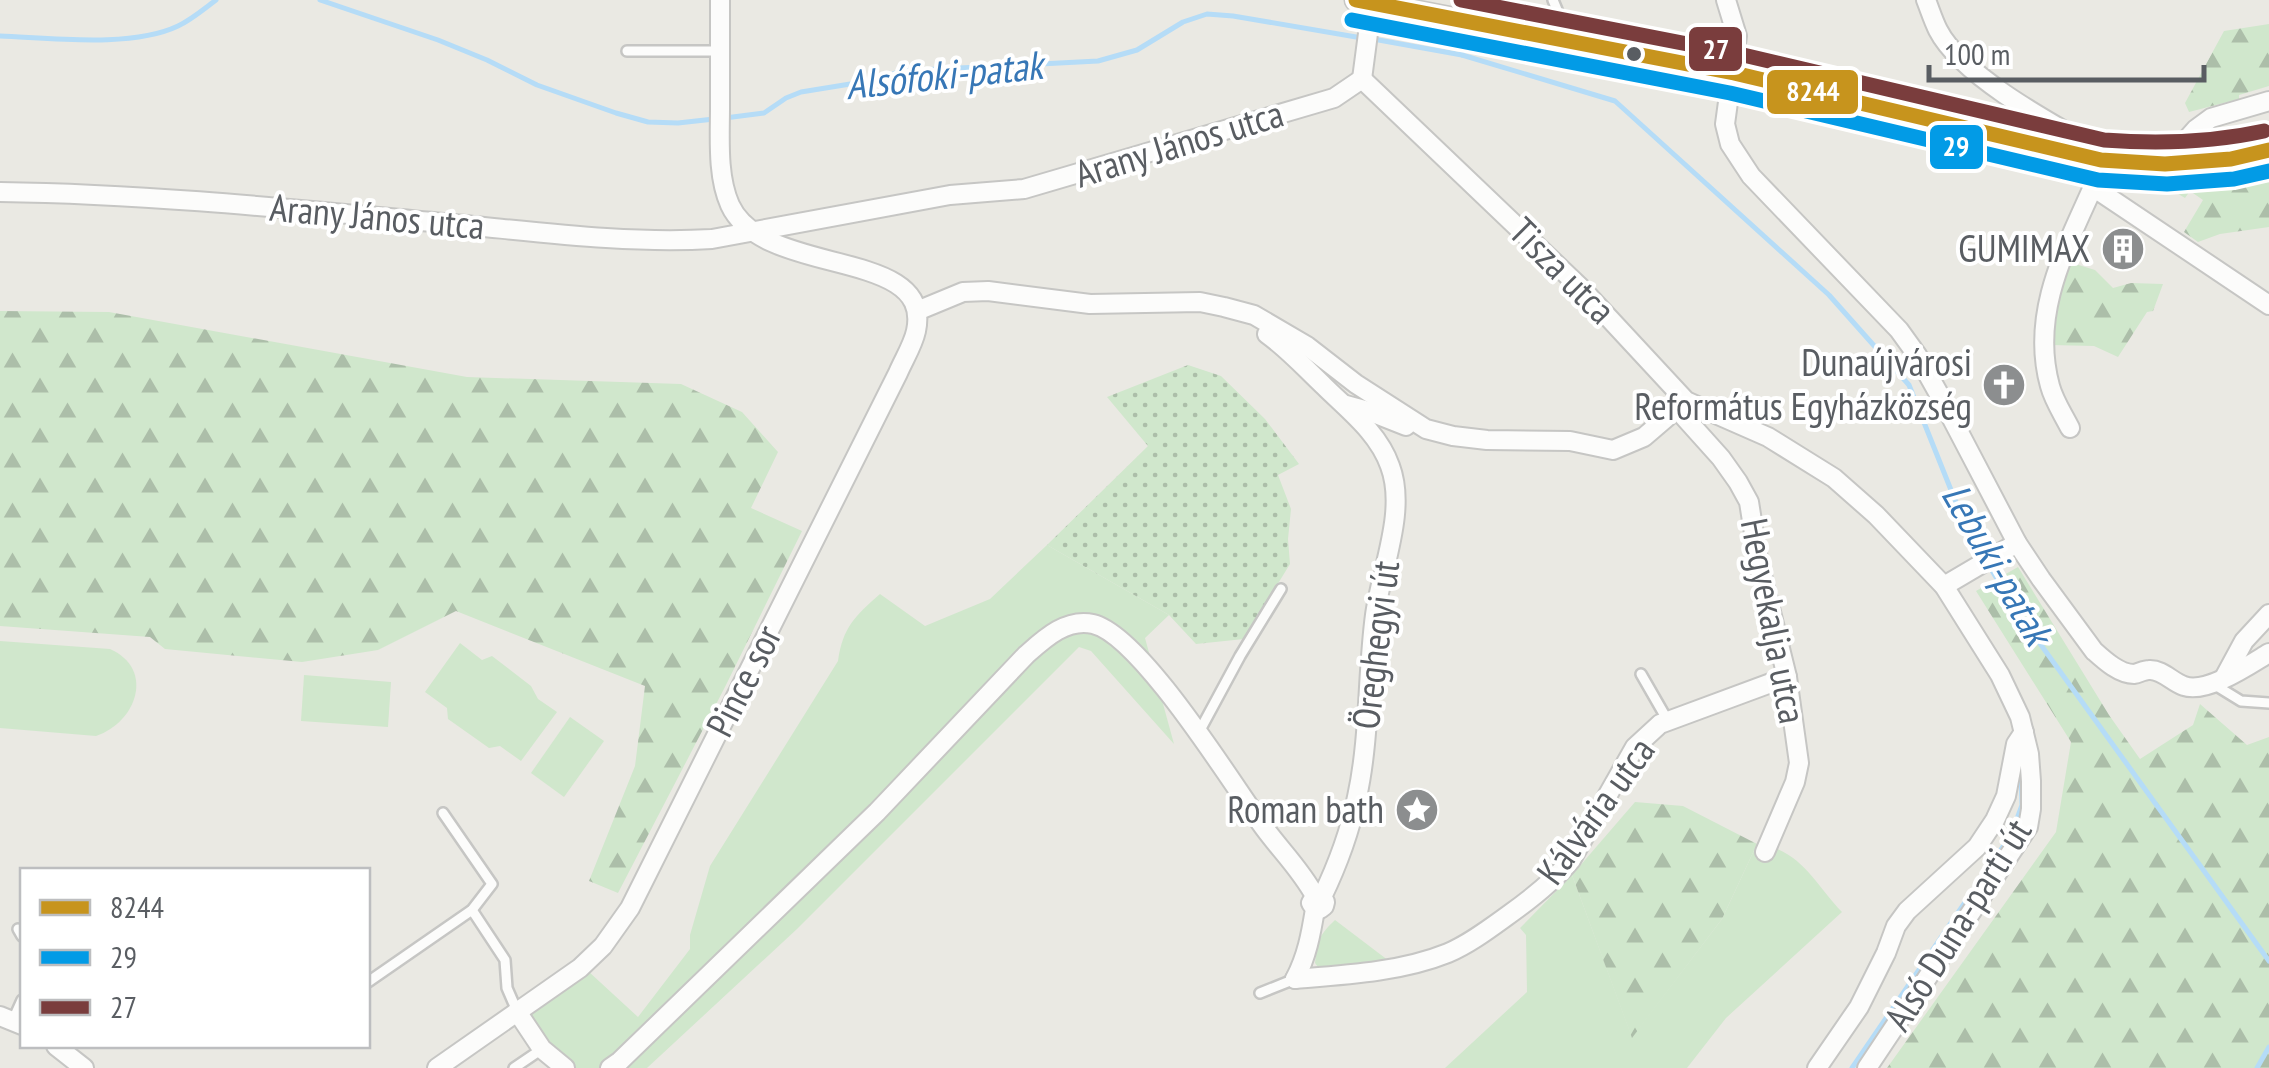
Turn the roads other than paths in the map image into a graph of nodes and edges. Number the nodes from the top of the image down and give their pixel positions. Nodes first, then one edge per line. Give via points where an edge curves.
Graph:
1 (720, 0) edge
2 (1479, 0) edge
3 (1552, 0) edge
4 (1726, 0) edge
5 (1926, 0) edge
6 (1366, 8) edge
7 (1475, 22) junction
8 (1563, 40) junction
9 (627, 51) dead end
10 (720, 51) junction
11 (1734, 72) junction
12 (1362, 79) junction
13 (2269, 100) edge
14 (2269, 150) edge
15 (2110, 160) junction
16 (2165, 164) junction
17 (2093, 187) junction
18 (0, 192) edge
19 (753, 232) junction
20 (2269, 305) edge
21 (1224, 307) junction
22 (917, 312) junction
23 (1343, 404) junction
24 (1681, 405) junction
25 (2070, 428) dead end
26 (1426, 429) junction
27 (2009, 548) junction
28 (1944, 586) junction
29 (1281, 589) dead end
30 (2269, 614) edge
31 (2269, 653) edge
32 (1641, 674) dead end
33 (1786, 677) junction
34 (2219, 681) junction
35 (2269, 703) edge
36 (1668, 721) junction
37 (2022, 724) junction
38 (1198, 735) junction
39 (443, 813) dead end
40 (1764, 852) dead end
41 (1317, 901) junction
42 (472, 910) junction
43 (1296, 979) junction
44 (370, 981) edge
45 (1260, 993) dead end
46 (518, 1013) junction
47 (59, 1048) edge
48 (542, 1049) junction
49 (84, 1068) edge
50 (437, 1068) edge
51 (514, 1068) edge
52 (565, 1068) edge
53 (610, 1068) edge
54 (1817, 1068) edge
55 (1867, 1068) edge

1 - 10 street
2 - 7 lane
3 - 8 lane
4 - 11 street via 1737,36
5 - 15 street via 1939,32 1965,64
6 - 7 street
6 - 12 street
7 - 8 street
8 - 11 street
9 - 10 lane
10 - 19 street via 723,179 730,206
11 - 15 street
11 - 27 street via 1726,124 1730,144 1751,176 1917,355
12 - 19 street, Arany János utca via 1334,98 1037,186 950,195
12 - 24 street, Tisza utca via 1582,289
13 - 16 street via 2211,118
14 - 16 street
15 - 16 street
15 - 17 street
17 - 20 street
17 - 25 street via 2057,267 2044,327 2050,385
18 - 19 street, Arany János utca via 193,200 602,237 680,241
19 - 22 street via 801,254 880,274 901,285
21 - 22 street, Öreghegyi út via 1090,304 988,291 963,292
21 - 23 street, Öreghegyi út via 1291,352
21 - 26 street, Öreghegyi út via 1254,315 1307,346
22 - 46 street, Pince sor via 898,372 630,908 580,968
23 - 26 street, Öreghegyi út
23 - 41 street, Öreghegyi út via 1391,467 1395,517 1375,614 1357,798 1335,870
24 - 26 street via 1644,437 1613,450
24 - 28 street, Tisza utca via 1768,437 1834,478
24 - 33 street, Hegyekalja utca via 1749,502
27 - 28 street
27 - 34 street via 2104,660 2132,674 2159,672 2187,688
28 - 37 street, Tisza utca
29 - 38 lane
30 - 34 street
31 - 34 street
32 - 36 lane
33 - 36 street, Kálvária utca
33 - 40 street, Hegyekalja utca via 1798,763
34 - 35 lane via 2240,701
36 - 43 street, Kálvária utca via 1635,747 1571,860 1516,910 1458,948 1424,960
37 - 54 street via 1995,820 1977,848 1896,926 1859,1007
37 - 55 street, Alsó Duna-parti út via 2031,781 2028,827
38 - 41 street
38 - 53 street via 1111,631 1074,623 1051,634
39 - 42 lane via 492,884
41 - 43 street, Öreghegyi út
42 - 44 lane
42 - 46 lane via 505,960
43 - 45 lane
46 - 48 street
46 - 50 street, Pince sor
47 - 49 street
48 - 51 lane
48 - 52 street

